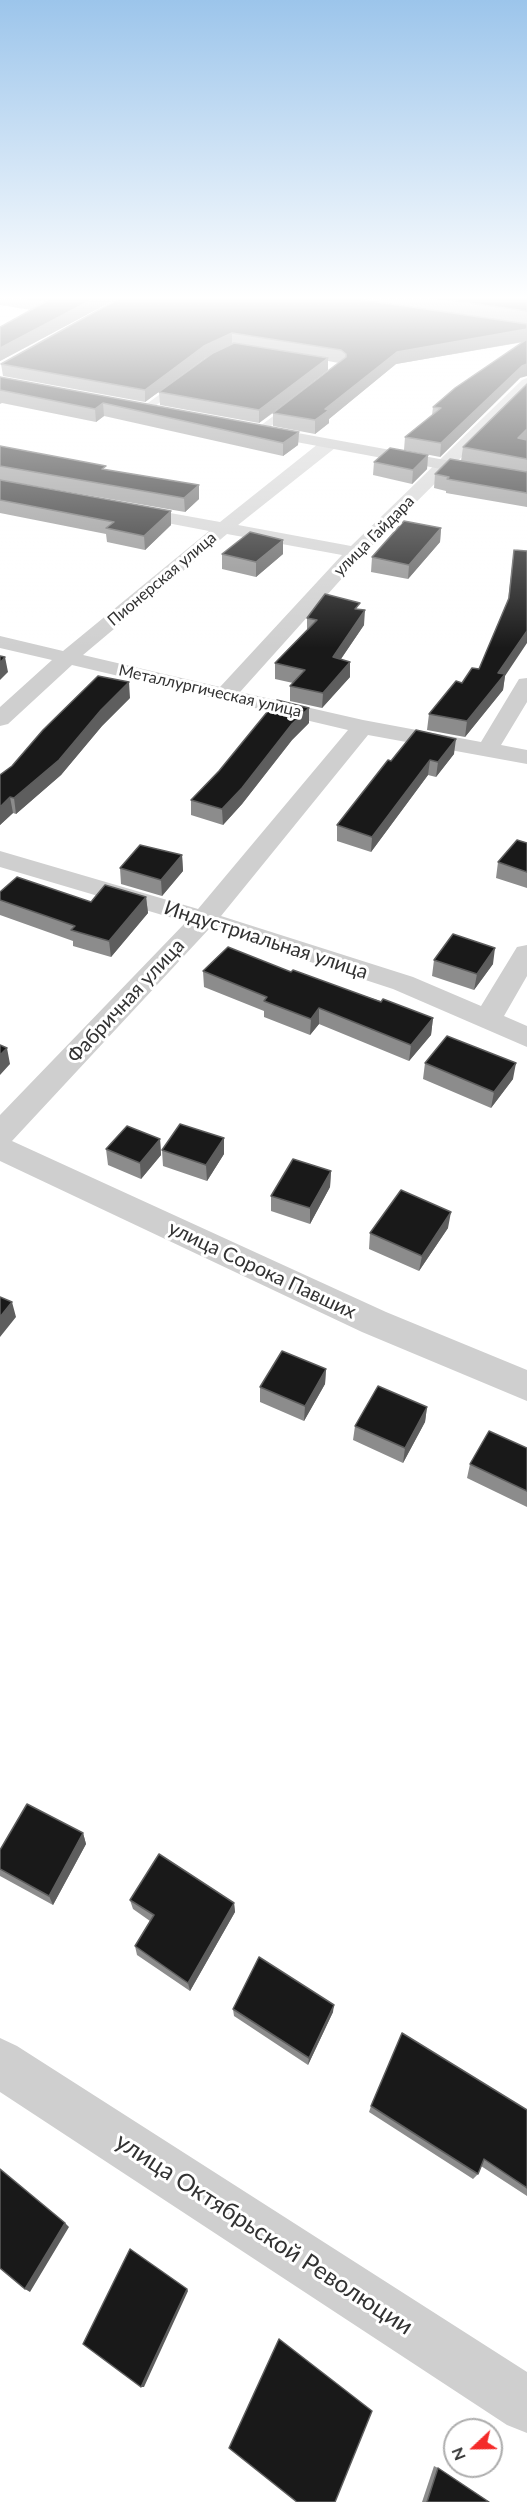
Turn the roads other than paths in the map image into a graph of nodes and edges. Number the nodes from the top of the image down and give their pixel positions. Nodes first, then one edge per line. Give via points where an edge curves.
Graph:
1 (280, 415) edge
2 (495, 415) edge
3 (236, 427) edge
4 (259, 431) junction
5 (329, 444) junction
6 (445, 465) junction
7 (527, 480) edge
8 (105, 506) edge
9 (223, 528) junction
10 (355, 552) junction
11 (0, 642) edge
12 (66, 659) junction
13 (527, 684) edge
14 (226, 694) junction
15 (0, 719) edge
16 (363, 727) junction
17 (488, 749) junction
18 (527, 757) edge
19 (0, 859) edge
20 (204, 919) junction
21 (527, 953) edge
22 (487, 1020) junction
23 (527, 1037) edge
24 (0, 1134) edge
25 (0, 1148) edge
26 (527, 1386) edge
27 (0, 2063) edge
28 (527, 2405) edge

1 - 4 lane
2 - 6 street, улица Гайдара
3 - 4 street
4 - 5 street
5 - 6 street
5 - 9 street, Пионерская улица
6 - 7 street
6 - 10 street, улица Гайдара
8 - 9 street
9 - 10 street
9 - 12 street, Пионерская улица
10 - 14 street, улица Гайдара
11 - 12 street, Металлургическая улица
12 - 14 street, Металлургическая улица
12 - 15 street, Пионерская улица
13 - 17 street
14 - 16 street, Металлургическая улица
16 - 17 street, Металлургическая улица
16 - 20 street, Фабричная улица
17 - 18 street, Металлургическая улица
19 - 20 street, Индустриальная улица
20 - 22 street, Индустриальная улица via 403,983
20 - 24 street, Фабричная улица
21 - 22 street
22 - 23 street, Индустриальная улица
25 - 26 street, улица Сорока Павших via 374,1322
27 - 28 street, улица Октябрьской Революции

